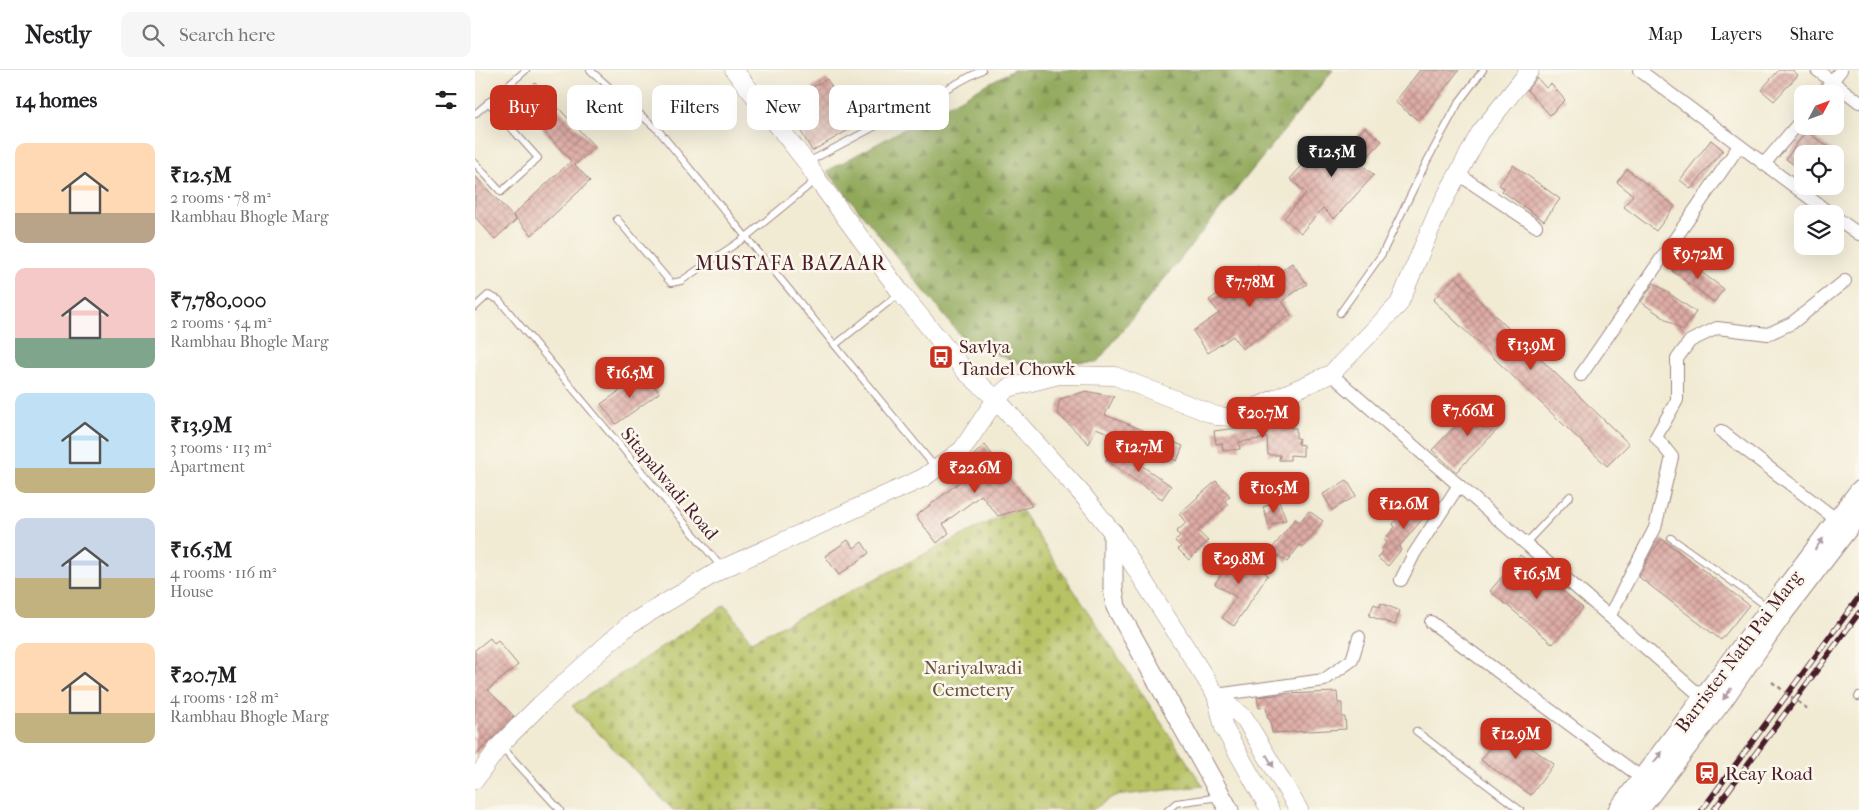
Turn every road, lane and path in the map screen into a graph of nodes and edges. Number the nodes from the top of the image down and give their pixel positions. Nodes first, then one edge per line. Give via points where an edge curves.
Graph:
1 (526, 70) edge
2 (591, 70) edge
3 (734, 70) edge
4 (982, 70) edge
5 (1483, 70) edge
6 (1529, 70) edge
7 (1817, 70) edge
8 (1841, 70) edge
9 (1644, 72) edge
10 (1832, 81) junction
11 (1829, 85) edge
12 (488, 102) junction
13 (1859, 102) edge
14 (475, 114) edge
15 (1794, 129) edge
16 (1739, 146) junction
17 (475, 163) edge
18 (807, 163) junction
19 (1764, 164) junction
20 (1458, 174) junction
21 (817, 179) junction
22 (1819, 205) edge
23 (617, 219) dead end
24 (1844, 223) edge
25 (1536, 226) dead end
26 (1859, 234) edge
27 (746, 237) junction
28 (1845, 281) dead end
29 (901, 293) junction
30 (475, 307) edge
31 (1340, 313) dead end
32 (835, 345) junction
33 (1331, 374) junction
34 (1581, 375) dead end
35 (996, 399) junction
36 (1721, 431) dead end
37 (937, 470) junction
38 (1459, 485) junction
39 (1859, 491) edge
40 (1570, 496) dead end
41 (1859, 514) edge
42 (1837, 520) junction
43 (1113, 533) junction
44 (1671, 538) dead end
45 (1526, 543) junction
46 (722, 569) junction
47 (1401, 580) dead end
48 (1770, 608) junction
49 (1610, 615) junction
50 (1431, 622) dead end
51 (1359, 638) dead end
52 (1772, 682) dead end
53 (1216, 695) junction
54 (1703, 698) junction
55 (1809, 710) dead end
56 (1416, 731) dead end
57 (500, 745) junction
58 (1642, 778) junction
59 (475, 780) edge
60 (1225, 803) edge
61 (560, 810) edge
62 (1168, 810) edge
63 (1270, 810) edge
64 (1299, 810) edge
65 (1520, 810) edge
66 (1618, 810) edge
67 (1639, 810) edge

1 - 12 lane
2 - 27 lane via 659,131
3 - 18 street
4 - 18 lane
5 - 31 lane via 1459,102 1382,254
6 - 20 street via 1480,133
7 - 10 street
8 - 10 street
9 - 16 street
10 - 11 street
10 - 13 street
12 - 14 lane
12 - 17 lane via 539,158 501,192
15 - 19 street
16 - 19 street
16 - 34 street
18 - 21 street
19 - 22 street
20 - 25 street
20 - 33 street via 1438,211 1399,304
21 - 27 lane
21 - 29 street
23 - 27 lane via 671,283 681,281
24 - 26 street
27 - 32 lane
28 - 49 street via 1792,324 1768,334 1717,328 1690,341 1677,359 1677,400 1656,437 1672,458 1655,528
29 - 32 lane
29 - 35 street via 966,372
30 - 46 lane, Sitapalwadi Road via 488,295 499,300
32 - 37 lane
33 - 35 street via 1230,417 1217,416 1115,376 1059,374 1008,388
33 - 38 street
35 - 37 street via 962,450
35 - 43 street via 1083,494
36 - 42 street
37 - 46 street
38 - 45 street
38 - 47 street via 1413,554
39 - 42 main road, Barrister Nath Pai Marg
40 - 45 lane
41 -> 67 main road, Barrister Nath Pai Marg
48 -> 42 main road, Barrister Nath Pai Marg
43 - 53 street
43 - 60 main road via 1116,608
44 - 48 lane
45 - 49 street
46 - 57 street via 630,624 540,704
48 - 54 main road, Barrister Nath Pai Marg
49 - 54 street
50 - 58 street
51 - 53 street via 1352,660 1324,680
52 - 55 path, bridge
53 - 63 street via 1225,728
53 -> 64 street via 1245,719
58 -> 54 main road, Barrister Nath Pai Marg
56 - 65 lane
57 - 59 street
57 - 61 lane
58 - 66 main road, Barrister Nath Pai Marg
60 - 62 lane via 1177,803

